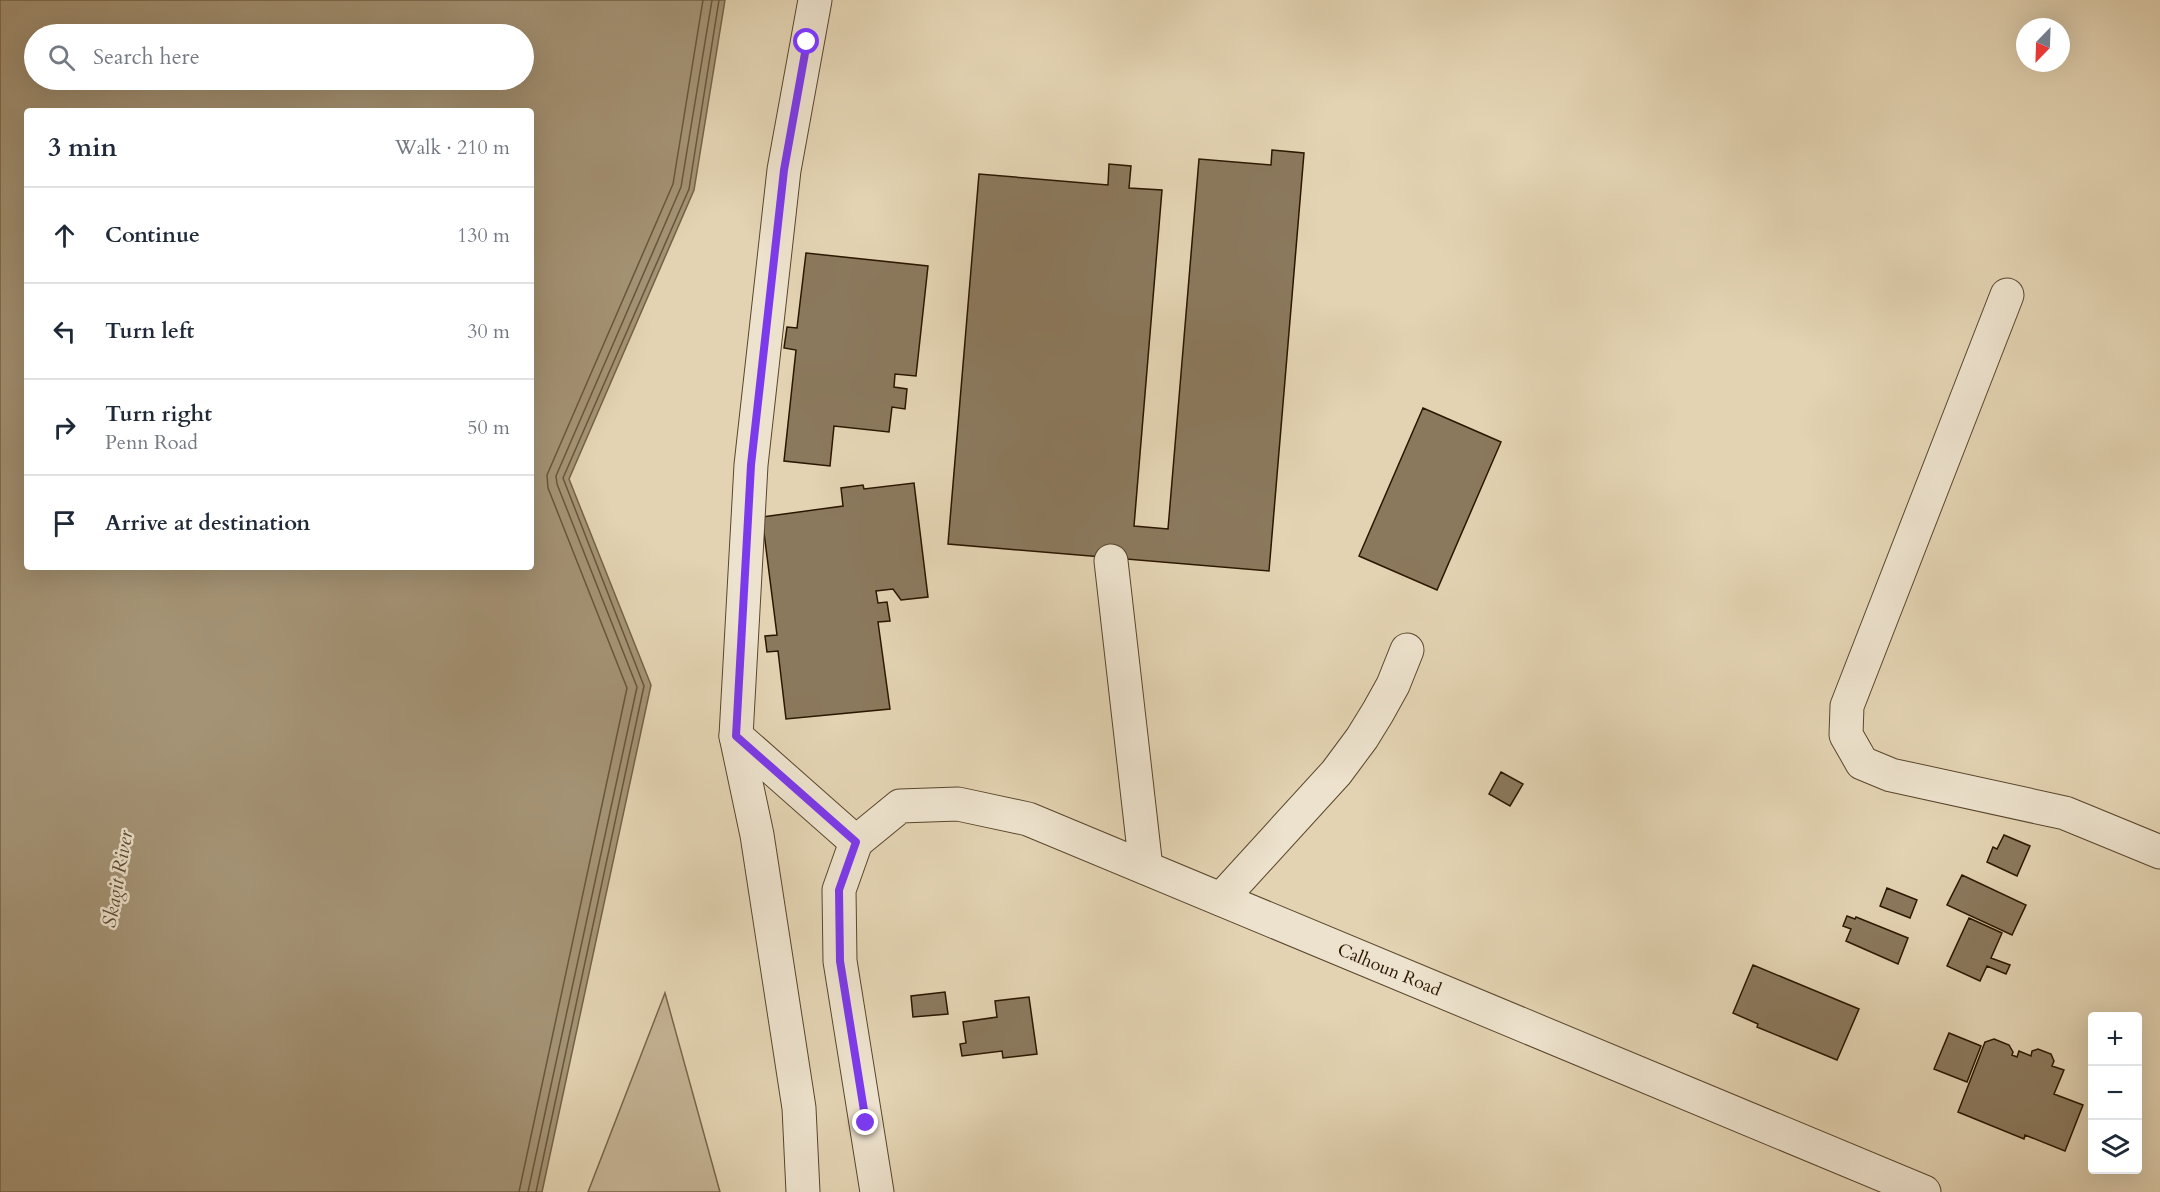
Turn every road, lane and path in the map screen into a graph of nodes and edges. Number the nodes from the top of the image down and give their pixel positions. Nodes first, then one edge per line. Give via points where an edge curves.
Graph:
1 (815, 0) edge
2 (2007, 295) dead end
3 (1110, 561) dead end
4 (1407, 650) dead end
5 (736, 736) junction
6 (856, 842) junction
7 (2160, 852) edge
8 (1146, 868) junction
9 (1221, 899) junction
10 (803, 1192) edge
11 (877, 1192) edge
12 (1923, 1192) edge

1 - 5 street via 784,170 751,465
2 - 7 street via 1847,706 1846,735 1862,763 1891,775 2065,813
3 - 8 street
4 - 9 street via 1378,712 1336,773
5 - 6 street
5 - 10 street via 758,835 800,1108
6 - 8 street, Calhoun Road via 900,806 958,804 1028,819
6 - 11 street via 839,890 840,961
8 - 9 street, Calhoun Road
9 - 12 street, Calhoun Road

